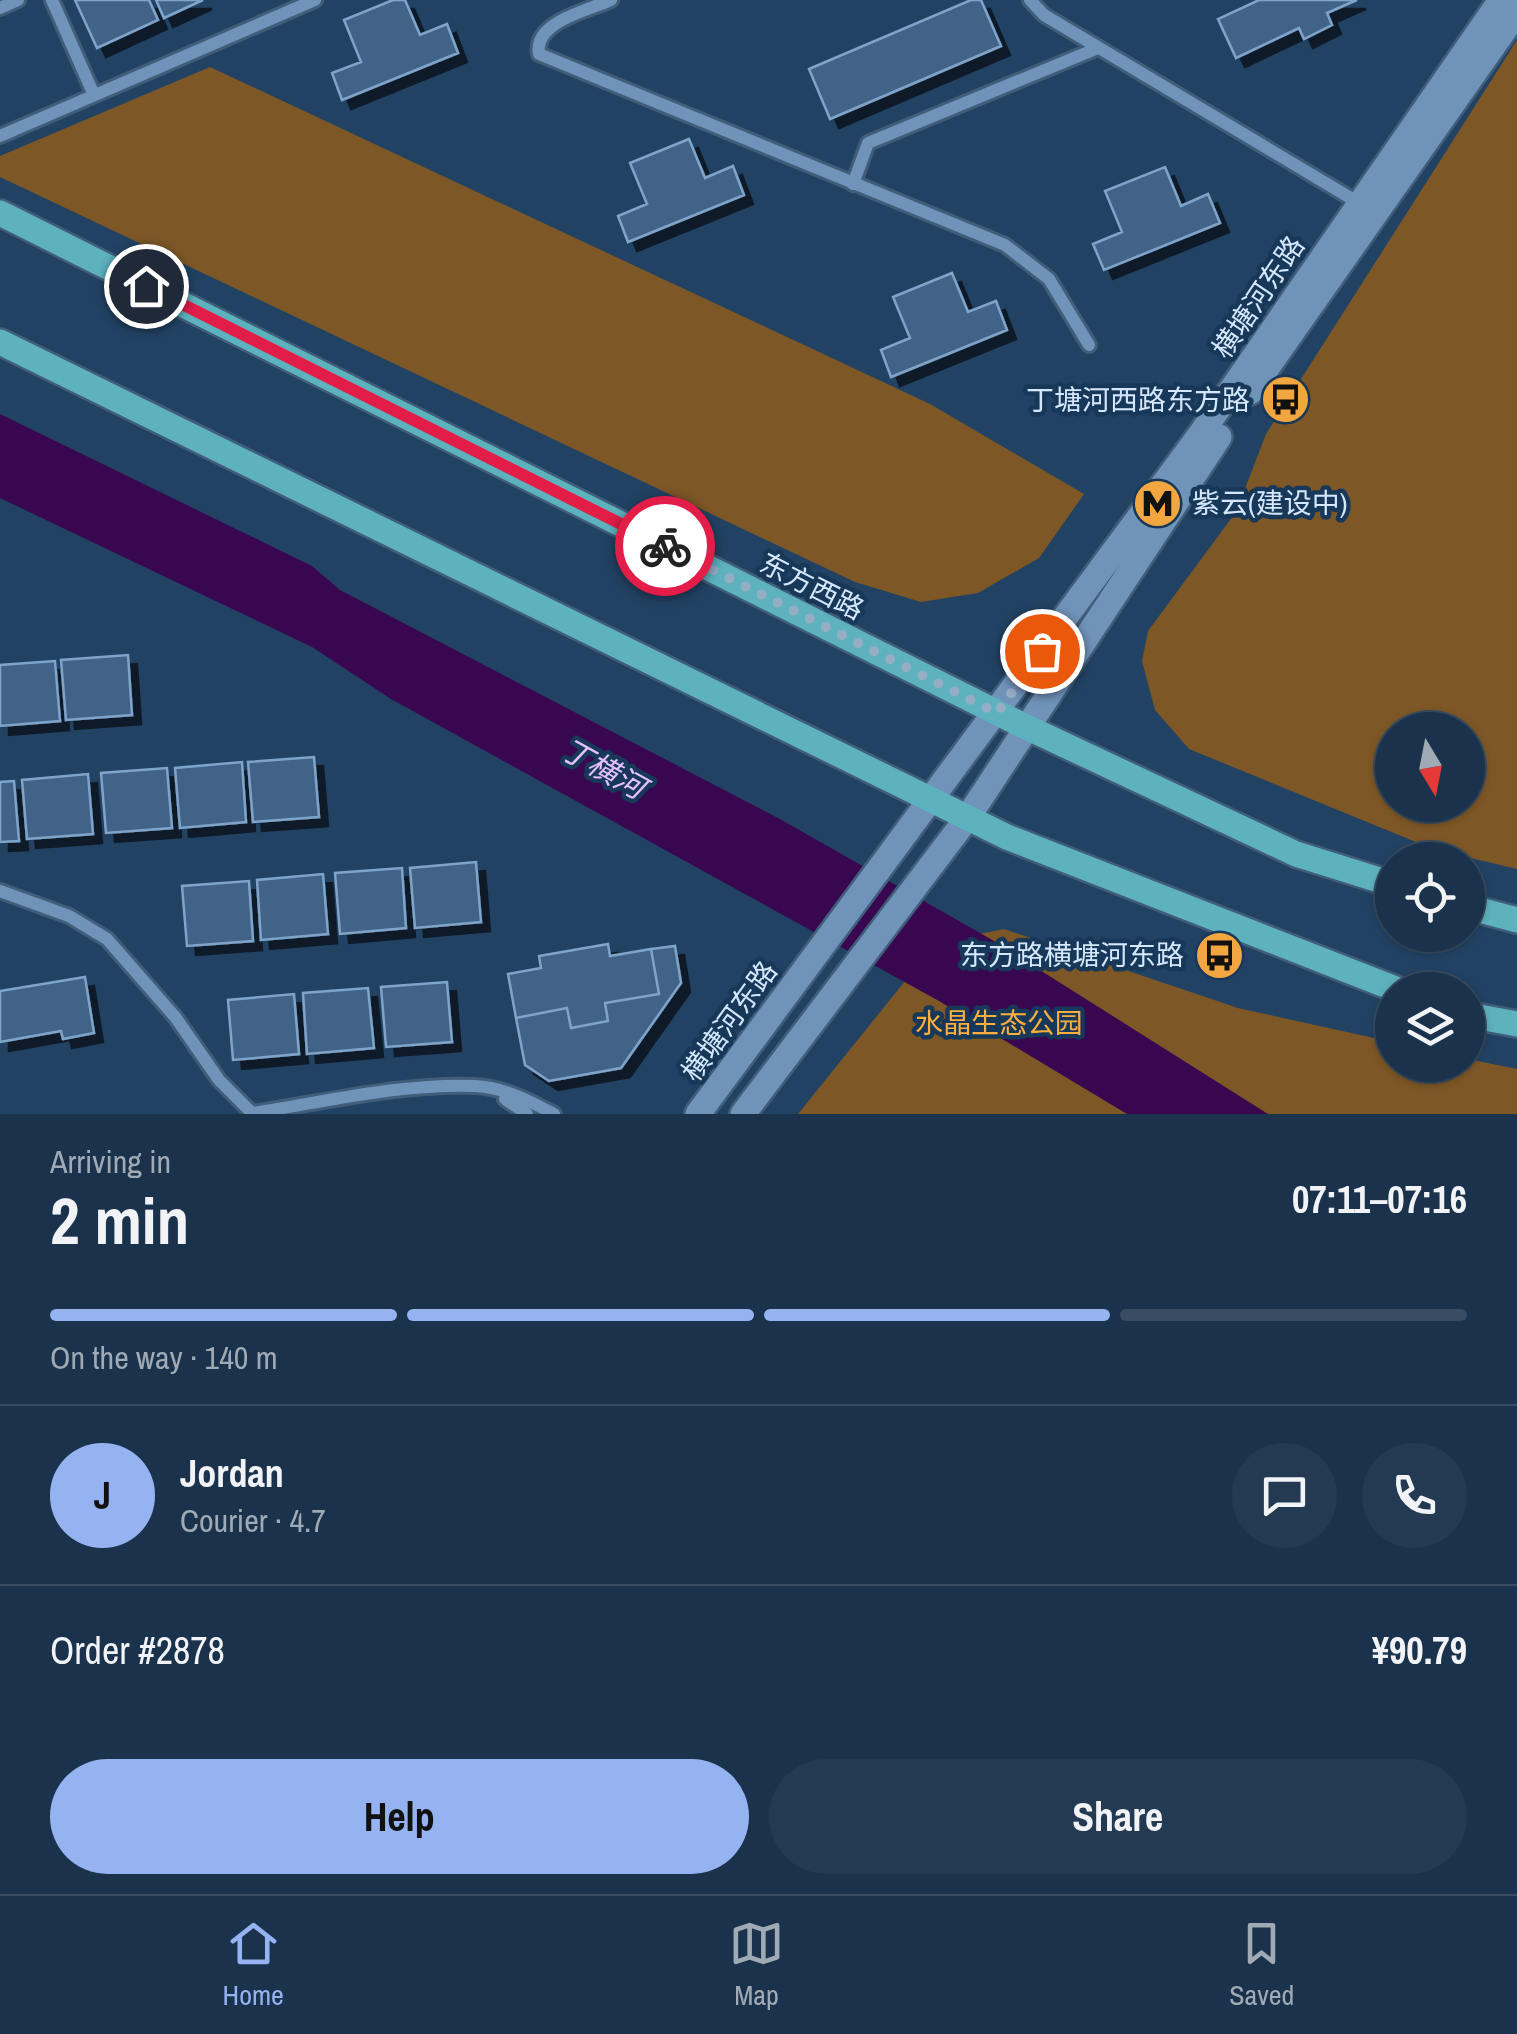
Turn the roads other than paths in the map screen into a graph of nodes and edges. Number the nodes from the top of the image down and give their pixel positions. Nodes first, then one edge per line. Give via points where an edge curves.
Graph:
1 (18, 0) edge
2 (52, 0) edge
3 (315, 0) edge
4 (611, 0) edge
5 (1030, 0) edge
6 (1501, 0) edge
7 (0, 8) edge
8 (1517, 12) edge
9 (1098, 48) junction
10 (94, 96) junction
11 (0, 136) edge
12 (853, 184) junction
13 (1359, 203) junction
14 (0, 212) edge
15 (0, 342) edge
16 (1088, 345) dead end
17 (997, 713) junction
18 (1028, 727) junction
19 (933, 800) junction
20 (968, 817) junction
21 (1375, 879) edge
22 (0, 891) edge
23 (1485, 911) edge
24 (1517, 920) edge
25 (1375, 981) edge
26 (1485, 1017) edge
27 (1517, 1024) edge
28 (476, 1086) junction
29 (705, 1104) edge
30 (253, 1114) edge
31 (527, 1114) edge
32 (554, 1114) edge
33 (689, 1114) edge
34 (744, 1114) edge

1 - 7 lane
2 - 10 lane
3 - 10 lane
4 - 12 lane via 543,30 539,54
5 - 9 lane
6 - 13 main road, 横塘河东路
8 - 18 main road, 横塘河东路 via 1214,444
9 - 12 lane via 868,142
9 - 13 lane
10 - 11 lane
12 - 16 lane via 1004,246 1049,279
13 - 17 main road, 横塘河东路 via 1200,436
14 - 17 main road, 东方西路
15 - 19 main road
17 - 18 main road, 东方西路
17 - 19 main road, 横塘河东路
18 - 20 main road, 横塘河东路
18 - 21 main road, 东方西路 via 1296,854
19 - 20 main road
19 - 29 main road, 横塘河东路
20 - 25 main road
20 - 34 main road, 横塘河东路
22 - 30 lane via 69,916 107,939
23 - 24 main road
26 - 27 main road
28 - 30 lane
28 - 31 lane
28 - 32 lane via 503,1090
29 - 33 lane

